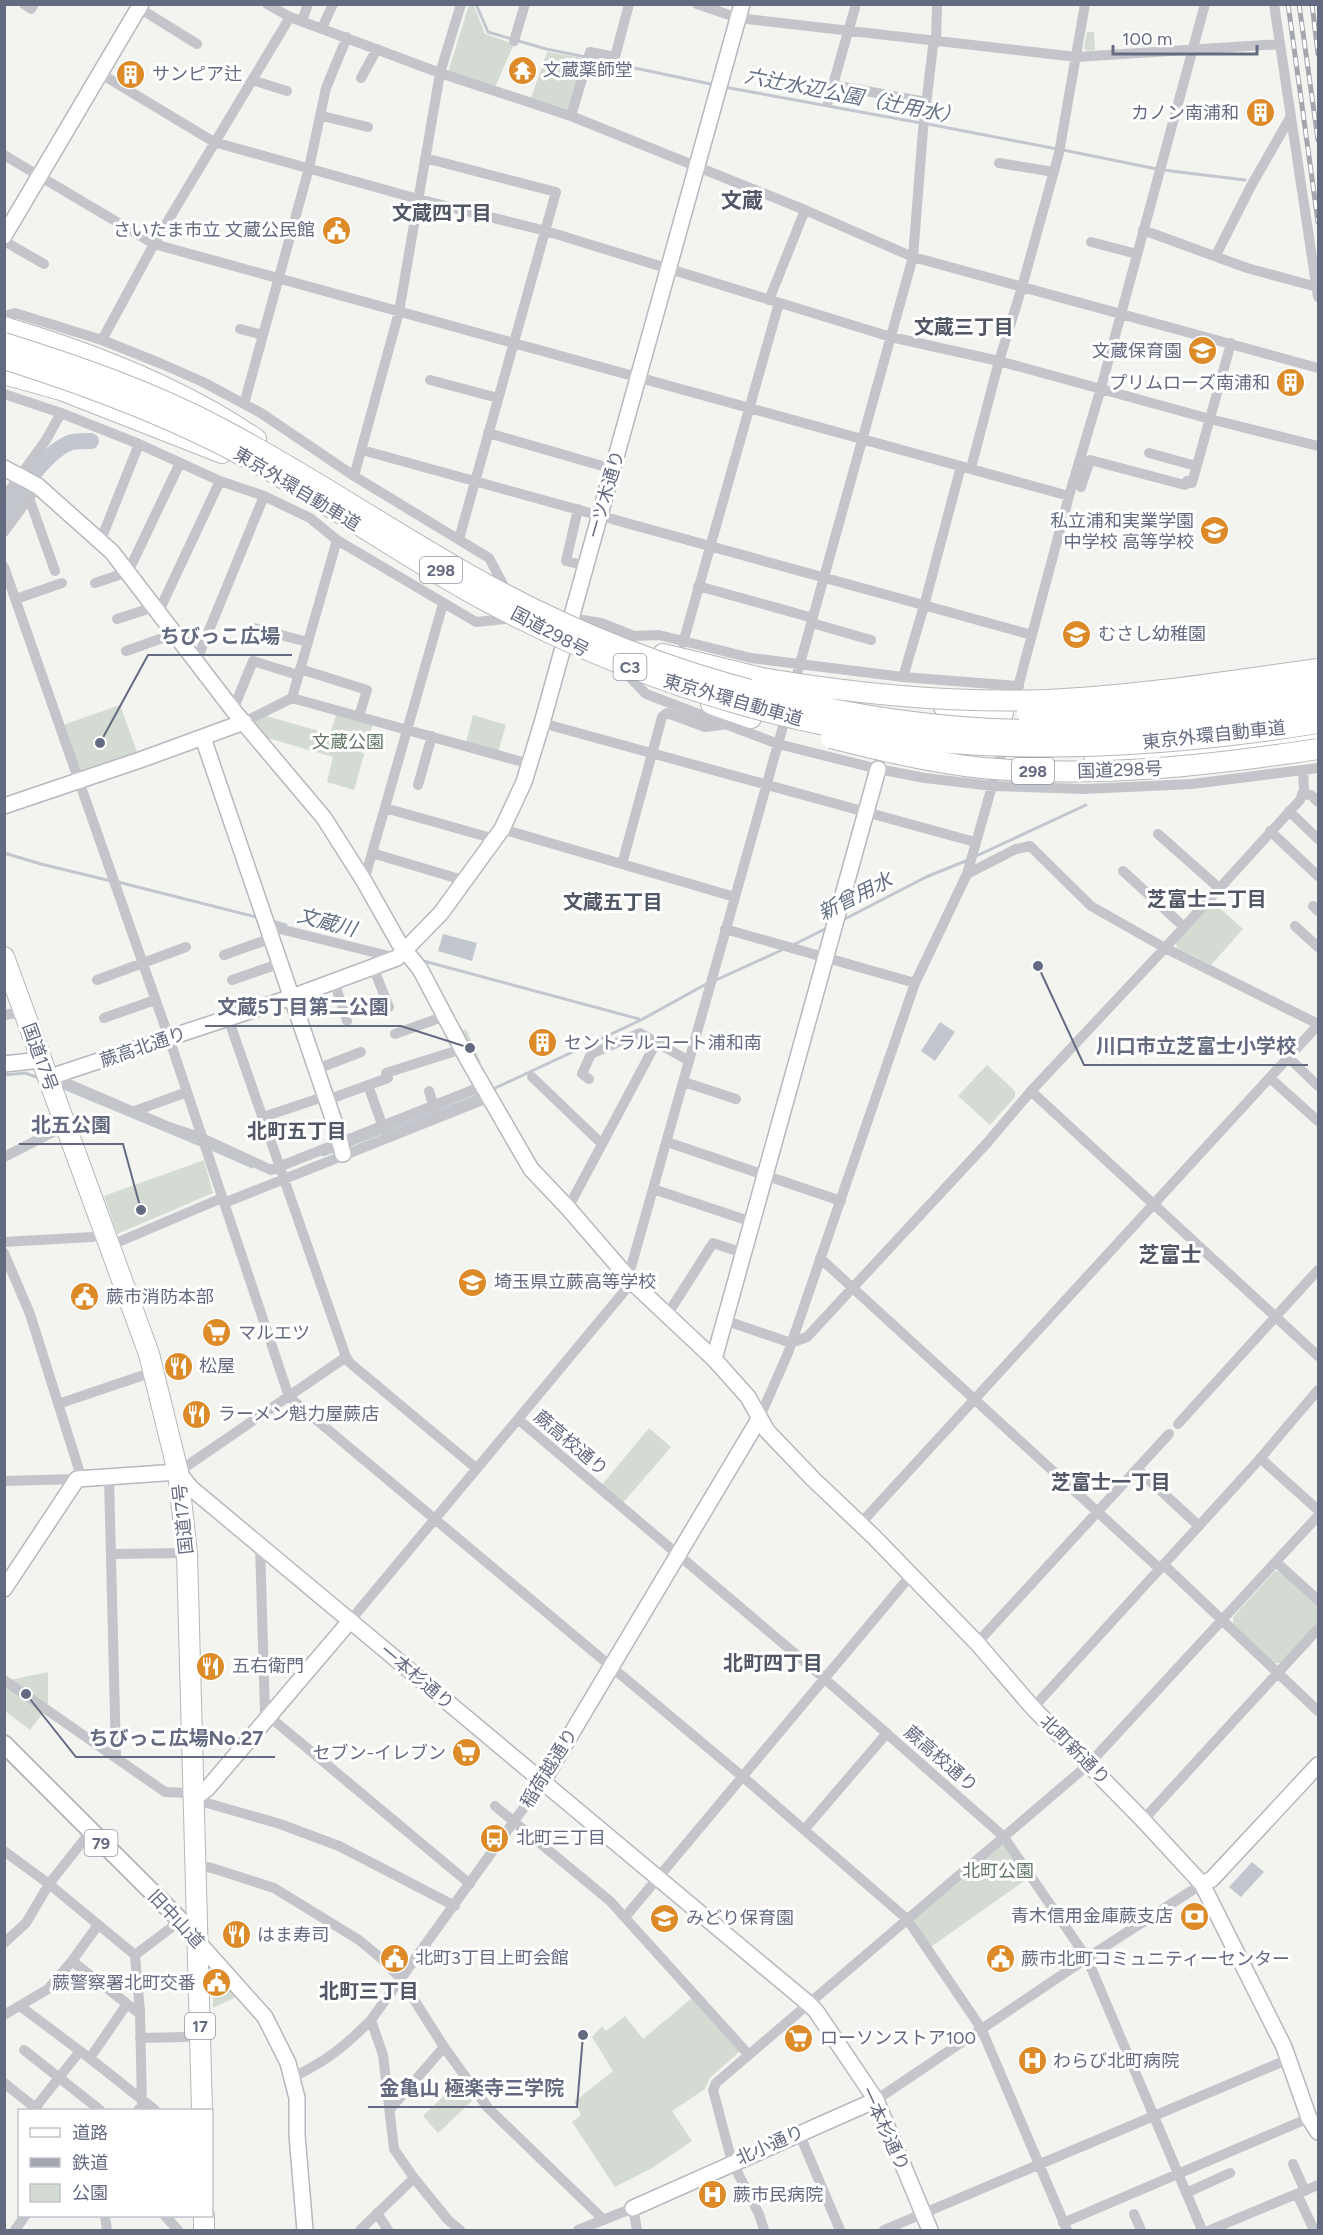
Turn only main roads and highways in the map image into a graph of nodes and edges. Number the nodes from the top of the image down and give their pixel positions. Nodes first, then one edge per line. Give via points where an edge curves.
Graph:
1 (4, 327) edge
2 (4, 343) edge
3 (4, 359) edge
4 (4, 374) edge
5 (144, 398) dead end
6 (276, 462) junction
7 (1318, 669) edge
8 (1318, 686) edge
9 (859, 692) junction
10 (1318, 705) edge
11 (1318, 723) edge
12 (1318, 731) edge
13 (1318, 748) edge
14 (980, 768) junction
15 (4, 957) edge
16 (14, 1014) edge
17 (4, 1744) edge
18 (198, 1942) junction
19 (202, 2109) edge

1 - 6 highway via 153,382 222,416
2 - 10 highway, 東京外環自動車道 / C3, bridge via 98,374 173,405 320,484 447,562 539,612 666,664 729,684 797,702 872,715 1012,729 1164,724
3 - 11 highway, 東京外環自動車道 / C3, bridge via 169,419 254,461 486,601 595,654 725,700 868,733 1009,746 1142,743
4 - 6 highway via 61,390 190,441
5 - 6 highway, 国道298号 / 298 via 235,432
6 - 9 highway, 国道298号 / 298, bridge via 504,586 624,641 762,678
6 - 14 highway, 国道298号 / 298, bridge via 521,618 663,688 750,718 881,750
7 - 9 highway, 国道298号 / 298, bridge via 1106,697 989,700
8 - 9 highway, bridge via 1127,712 1068,714 941,707
12 - 14 highway, bridge via 1226,749
13 - 14 highway, 国道298号 / 298, bridge via 1162,769 1038,772
15 - 16 highway, 国道17号 / 17
16 - 18 highway, 国道17号 / 17 via 47,1075 149,1354 178,1473 187,1553
17 - 18 main road, 旧中山道 / 79
18 - 19 highway, 国道17号 / 17

